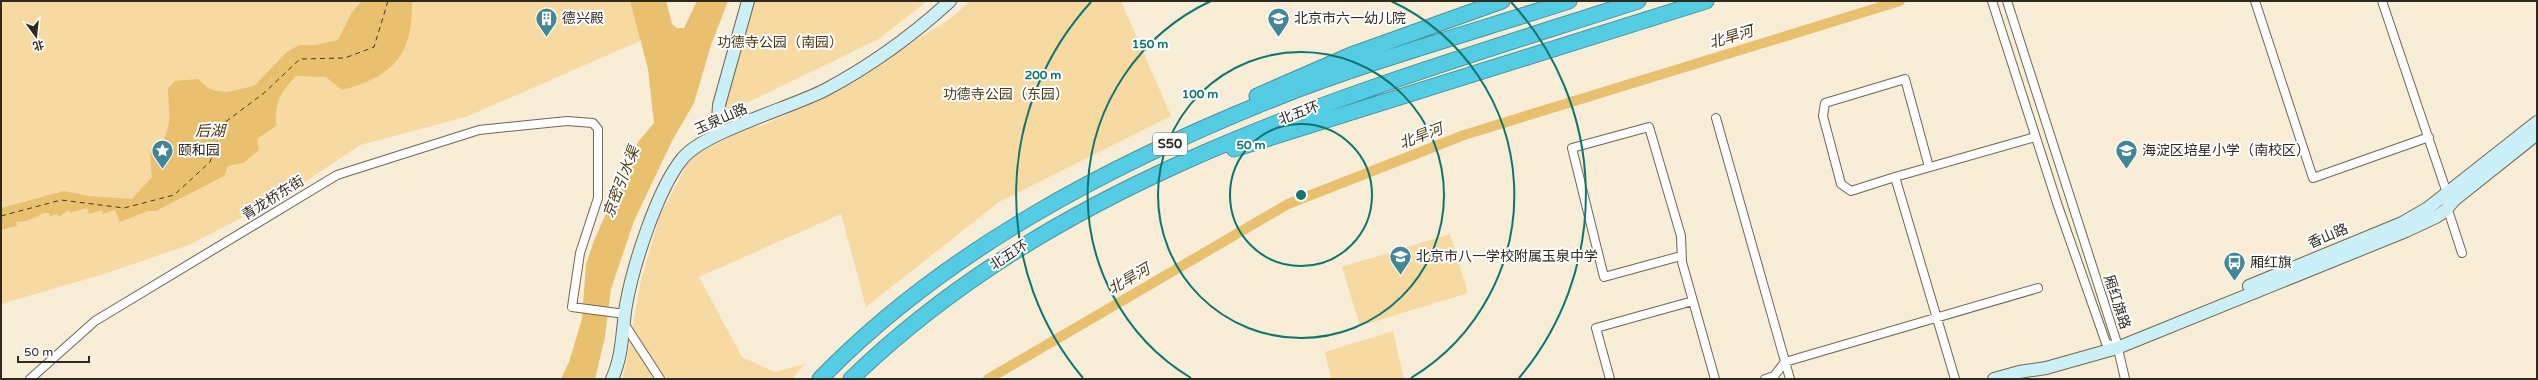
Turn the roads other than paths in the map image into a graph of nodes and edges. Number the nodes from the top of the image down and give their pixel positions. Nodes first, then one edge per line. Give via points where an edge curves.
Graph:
1 (748, 1) edge
2 (950, 1) edge
3 (1502, 1) edge
4 (1568, 1) edge
5 (1638, 1) edge
6 (1706, 1) edge
7 (1992, 1) edge
8 (2007, 1) edge
9 (2255, 1) edge
10 (2382, 1) edge
11 (1716, 118) dead end
12 (2537, 122) edge
13 (2537, 134) edge
14 (717, 136) junction
15 (2035, 137) junction
16 (2429, 137) junction
17 (1163, 147) junction
18 (1929, 167) junction
19 (1154, 174) junction
20 (1895, 177) junction
21 (2449, 193) junction
22 (2446, 210) junction
23 (2462, 253) dead end
24 (1681, 256) junction
25 (2038, 288) dead end
26 (1693, 301) junction
27 (625, 314) junction
28 (1937, 318) junction
29 (627, 328) dead end
30 (2113, 344) junction
31 (1785, 362) junction
32 (30, 379) edge
33 (612, 379) edge
34 (660, 379) edge
35 (820, 379) edge
36 (851, 379) edge
37 (1610, 379) edge
38 (1715, 379) edge
39 (1765, 379) edge
40 (1790, 379) edge
41 (1955, 379) edge
42 (1994, 379) edge
43 (2126, 379) edge

1 - 14 street via 719,105
2 - 14 street, 玉泉山路 via 907,37 848,77 796,104
3 - 17 highway via 1351,55 1266,91
4 - 17 highway, 北五环 / S50 via 1275,99
5 - 19 highway, 北五环 / S50 via 1376,86 1281,120
6 - 19 highway
7 - 15 street, 厢红旗路
8 - 30 street, 厢红旗路
9 - 16 street via 2313,178
10 - 16 street
11 - 31 street
12 - 21 street, 香山路
13 - 22 street, 香山路 via 2454,200
14 - 27 street, 玉泉山路 via 694,147 682,159 670,179 636,263
15 - 18 street
15 - 30 street, 厢红旗路
16 - 21 street
17 - 35 highway, 北五环 / S50 via 1106,175 1005,232 931,282 848,350
18 - 20 street
18 - 20 street via 1905,79 1825,103 1823,116 1841,184 1851,191
19 - 36 highway, 北五环 / S50 via 1016,249 939,304
20 - 28 street
21 - 22 street
21 - 30 street, 香山路 via 2402,222
22 - 23 street
22 - 30 street, 香山路 via 2406,231
24 - 24 street via 1681,236 1649,127 1572,148 1604,277
24 - 26 street
25 - 28 street
26 - 37 street via 1596,328
26 - 38 street
27 - 32 street, 青龙桥东街 via 572,307 580,253 598,198 598,128 593,124 566,121 479,130 337,175 102,317
27 - 33 street, 玉泉山路 via 619,361
28 - 31 street
28 - 41 street
29 - 34 street
30 - 42 street, 香山路 via 2043,361 2019,372
30 - 43 street
31 - 39 street via 1774,376
31 - 40 street

